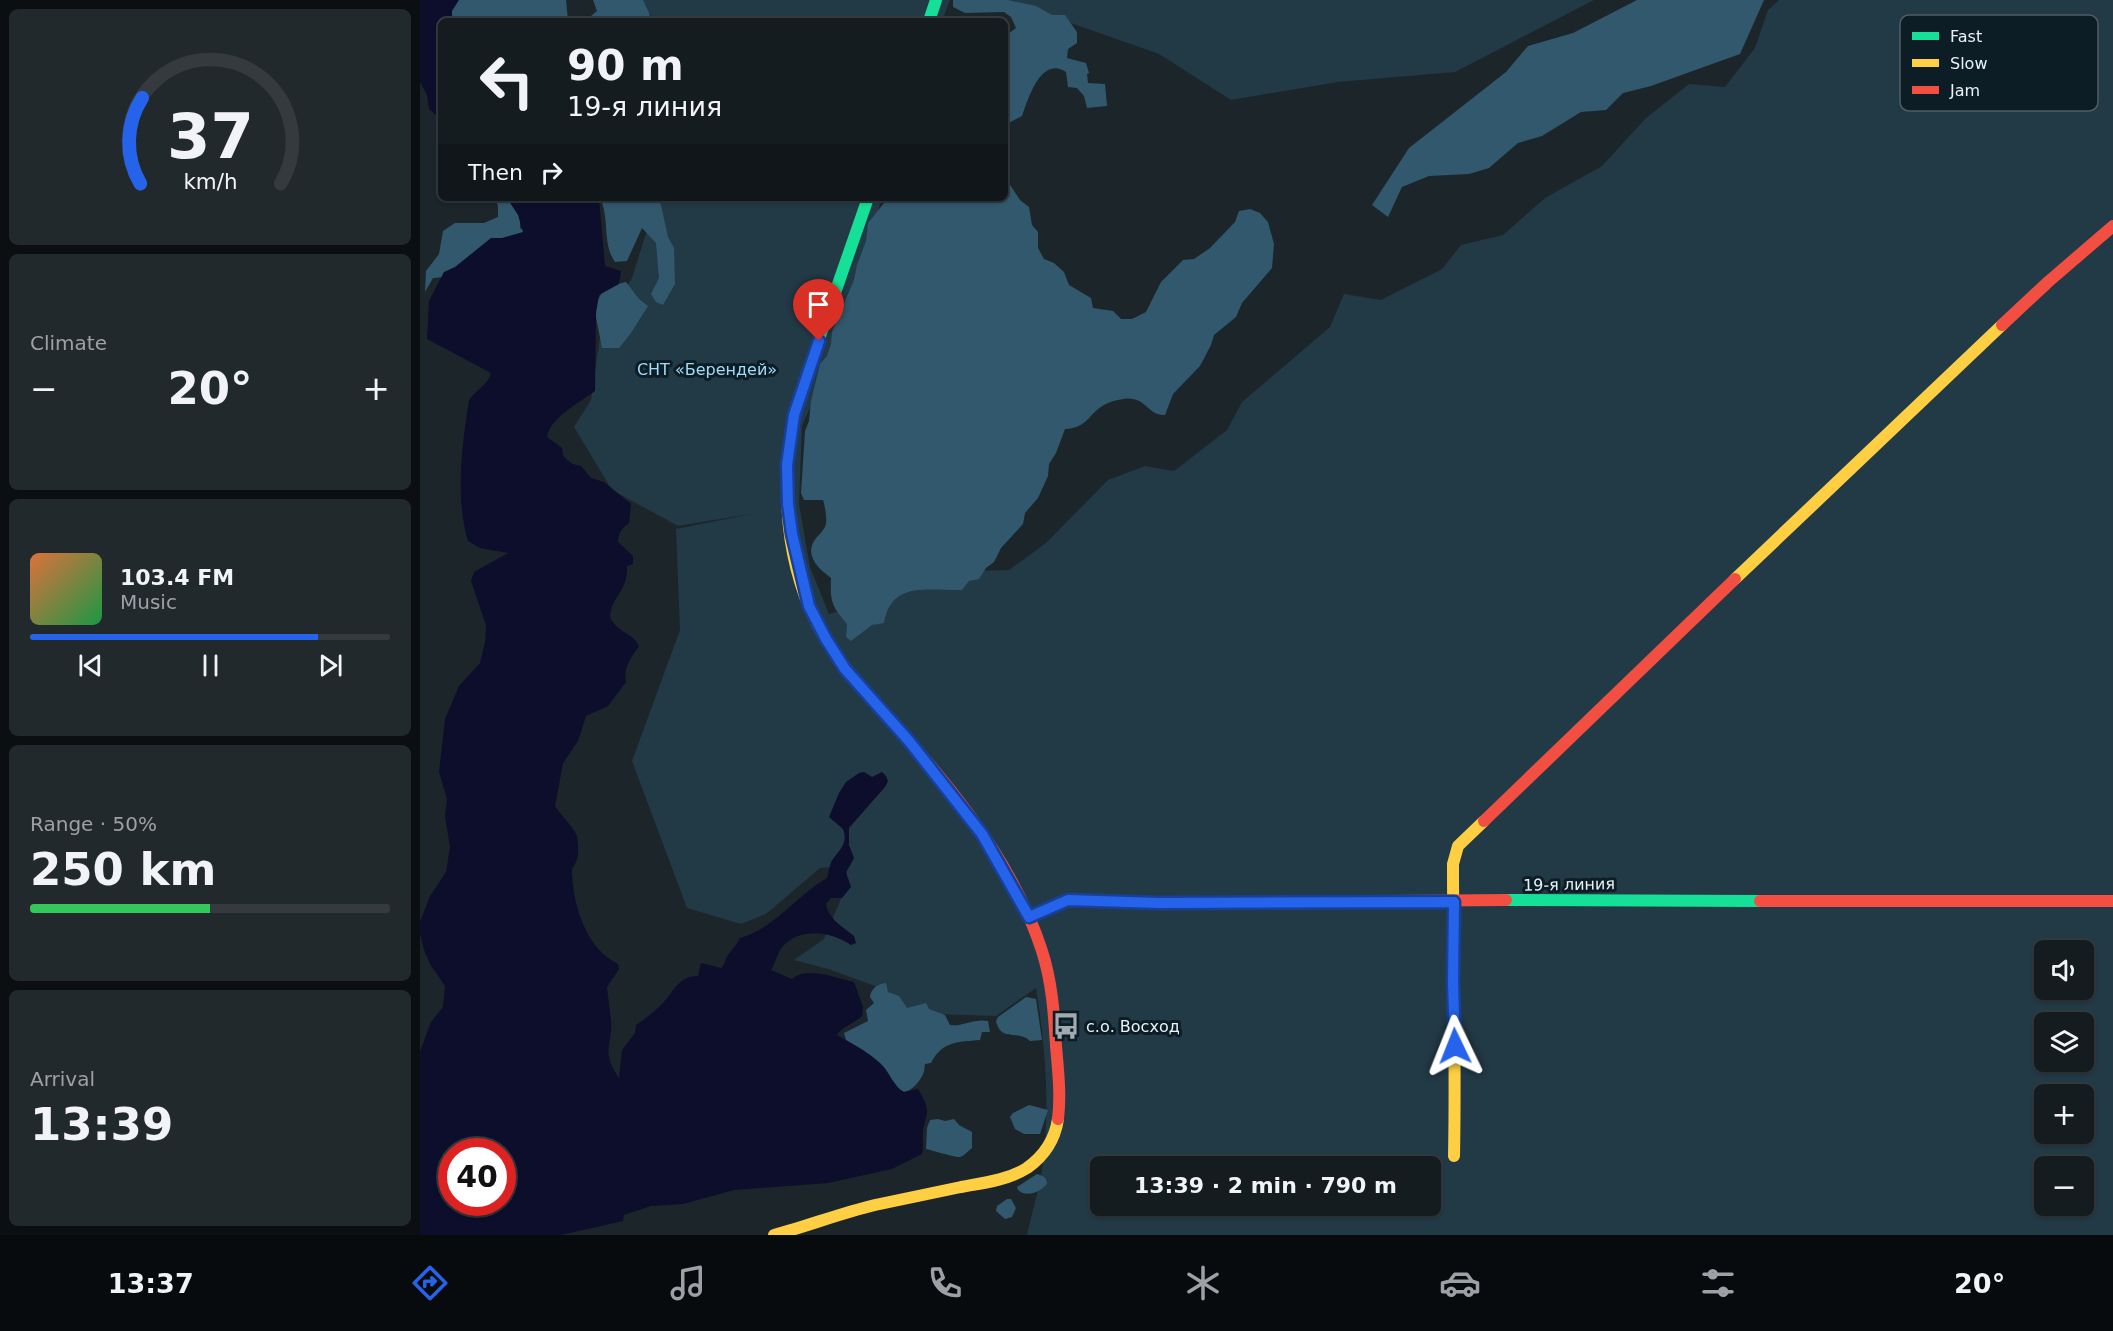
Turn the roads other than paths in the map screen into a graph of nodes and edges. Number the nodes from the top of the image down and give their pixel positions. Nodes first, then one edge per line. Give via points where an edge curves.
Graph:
1 (936, 0) edge
2 (930, 18) edge
3 (867, 201) edge
4 (2113, 226) edge
5 (2113, 901) edge
6 (1454, 902) junction
7 (1029, 917) junction
8 (1454, 1156) dead end
9 (777, 1234) edge

1 - 2 street
3 - 7 street via 794,415 787,465 788,504 801,577 809,606 845,669 909,741 982,834
4 - 6 street via 2033,297 1482,821 1458,846 1453,864
5 - 6 street, 19-я линия
6 - 7 street, 19-я линия via 1068,900
6 - 8 street
7 - 9 street via 1051,986 1059,1083 1058,1119 1047,1151 1025,1169 993,1181 872,1206

